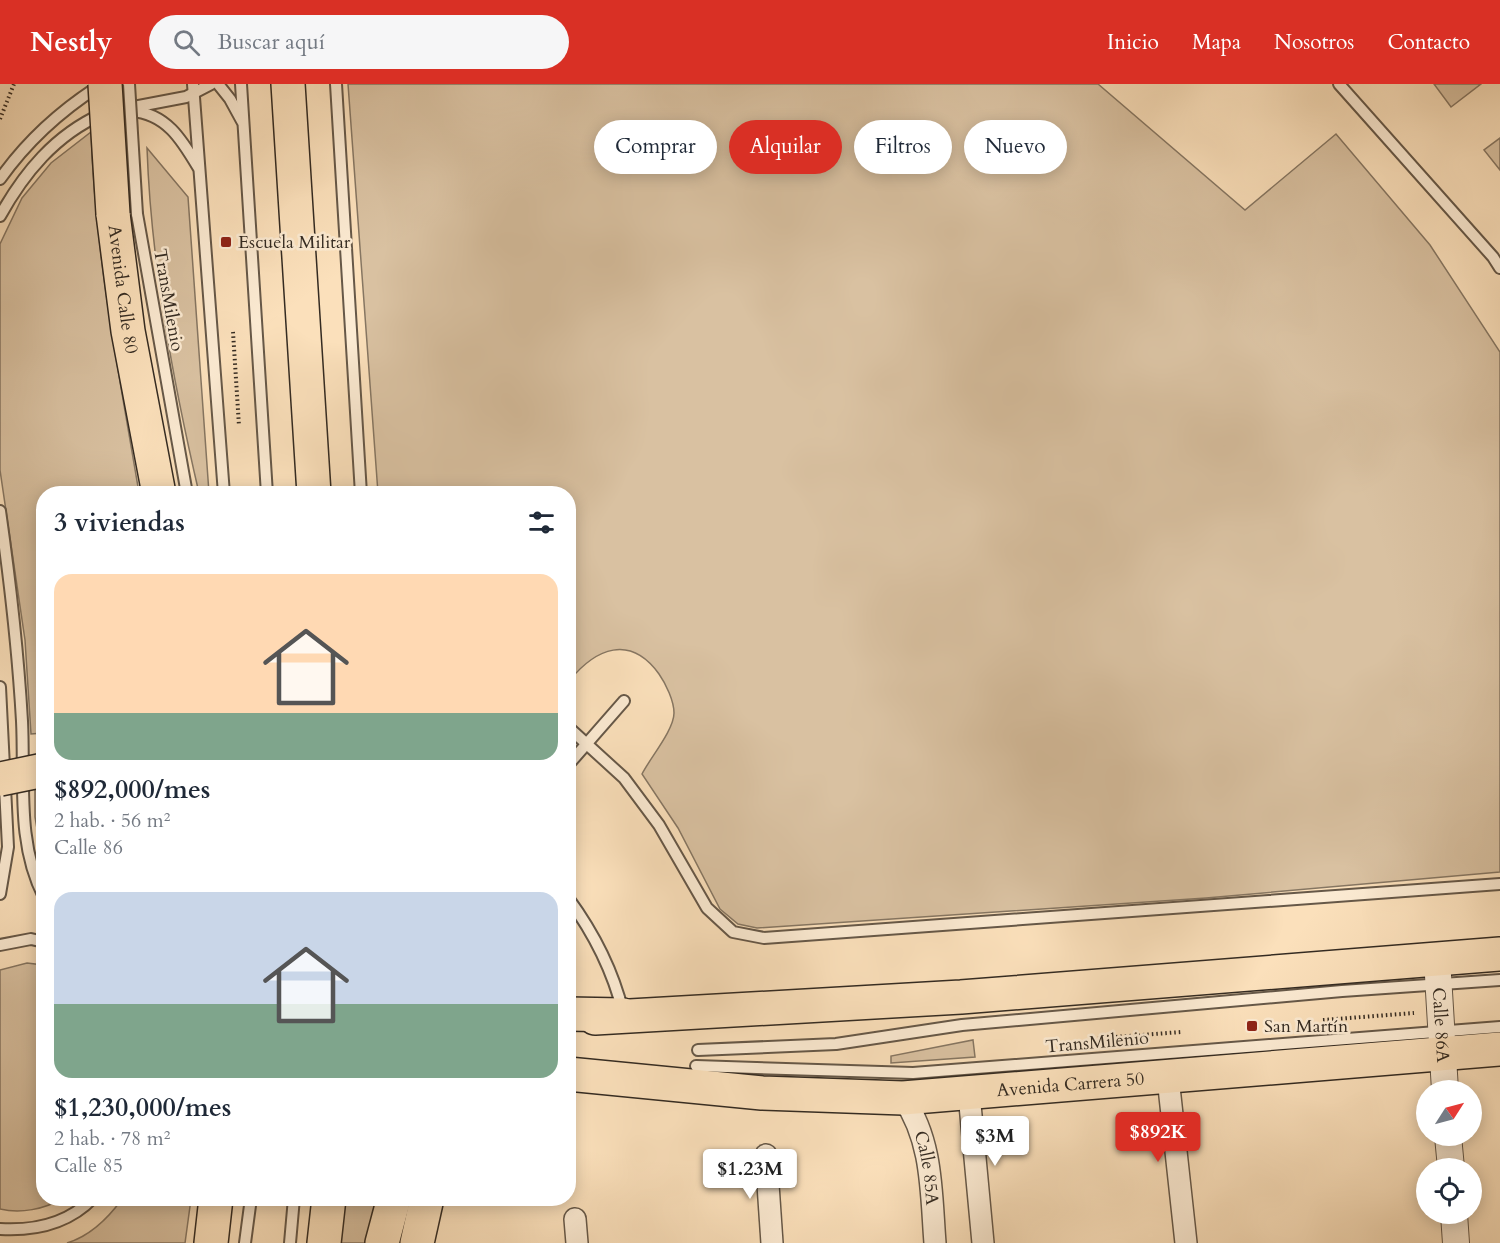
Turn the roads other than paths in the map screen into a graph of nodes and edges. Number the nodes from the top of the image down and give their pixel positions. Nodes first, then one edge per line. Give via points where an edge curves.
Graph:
1 (129, 84) edge
2 (211, 84) edge
3 (218, 84) edge
4 (241, 84) edge
5 (288, 84) edge
6 (336, 84) edge
7 (1342, 85) edge
8 (193, 89) edge
9 (109, 92) edge
10 (243, 124) junction
11 (200, 170) junction
12 (0, 179) edge
13 (125, 214) junction
14 (0, 216) edge
15 (1497, 254) edge
16 (1500, 268) edge
17 (157, 486) edge
18 (185, 486) edge
19 (223, 486) edge
20 (266, 486) edge
21 (313, 486) edge
22 (361, 486) edge
23 (0, 511) edge
24 (0, 687) edge
25 (624, 701) dead end
26 (576, 734) edge
27 (587, 744) junction
28 (576, 756) edge
29 (36, 772) edge
30 (0, 779) edge
31 (36, 877) edge
32 (1500, 884) edge
33 (0, 894) edge
34 (576, 911) edge
35 (36, 940) edge
36 (0, 945) edge
37 (1500, 954) edge
38 (1438, 972) junction
39 (1500, 980) edge
40 (576, 1014) edge
41 (623, 1015) junction
42 (576, 1020) edge
43 (1500, 1027) edge
44 (1442, 1043) junction
45 (698, 1050) dead end
46 (1500, 1050) edge
47 (696, 1066) dead end
48 (576, 1075) edge
49 (1168, 1078) junction
50 (1444, 1080) edge
51 (969, 1094) junction
52 (903, 1098) junction
53 (766, 1155) dead end
54 (86, 1206) edge
55 (215, 1206) edge
56 (250, 1206) edge
57 (293, 1206) edge
58 (328, 1206) edge
59 (392, 1206) edge
60 (425, 1206) edge
61 (575, 1219) dead end
62 (1455, 1224) edge
63 (0, 1229) edge
64 (211, 1243) edge
65 (245, 1243) edge
66 (290, 1243) edge
67 (324, 1243) edge
68 (382, 1243) edge
69 (417, 1243) edge
70 (578, 1243) edge
71 (772, 1243) edge
72 (935, 1243) edge
73 (983, 1243) edge
74 (1186, 1243) edge
75 (1456, 1243) edge

1 - 13 lane, TransMilenio, bridge
2 - 8 lane, TransMilenio
3 - 10 lane
4 - 10 lane
5 - 21 main road
6 - 22 lane
7 - 15 lane
8 - 9 lane, TransMilenio
8 - 11 lane, TransMilenio
9 - 11 lane, TransMilenio via 174,130
9 - 12 lane, TransMilenio via 76,100 30,141
9 - 13 main road, Avenida Calle 80, bridge
9 - 14 lane, TransMilenio via 109,111 74,129 43,155 18,183
10 - 20 lane
11 - 19 lane, TransMilenio
13 - 17 main road, Avenida Calle 80 via 128,331
13 - 18 lane, TransMilenio
15 - 16 lane
23 - 31 lane via 12,594 25,832
24 - 33 lane via 9,847
25 - 27 lane
26 - 27 lane
27 - 28 lane
27 - 32 lane via 624,778 659,825 707,908 733,932 764,938
29 - 30 main road, bridge
34 - 41 lane via 601,952
35 - 36 lane
37 - 38 main road
38 - 39 lane, TransMilenio
38 - 41 main road via 737,1012
38 - 44 street, Calle 86A
38 - 45 lane, TransMilenio via 962,1025 836,1044
40 - 41 main road
41 - 42 main road
43 - 44 lane, TransMilenio
44 - 46 main road, Avenida Carrera 50
44 - 47 lane, TransMilenio via 913,1073
44 - 49 main road, Avenida Carrera 50
44 - 50 street, Calle 86A
48 - 52 main road, Avenida Carrera 50 via 774,1093
49 - 51 main road, Avenida Carrera 50
49 - 74 street
51 - 52 main road, Avenida Carrera 50
51 - 73 street
52 - 72 street, Calle 85A via 925,1144
53 - 71 street
54 - 63 lane via 53,1224 23,1231
55 - 64 main road
56 - 65 lane
57 - 66 lane
58 - 67 main road
59 - 68 main road
60 - 69 main road
61 - 70 street
62 - 75 street

